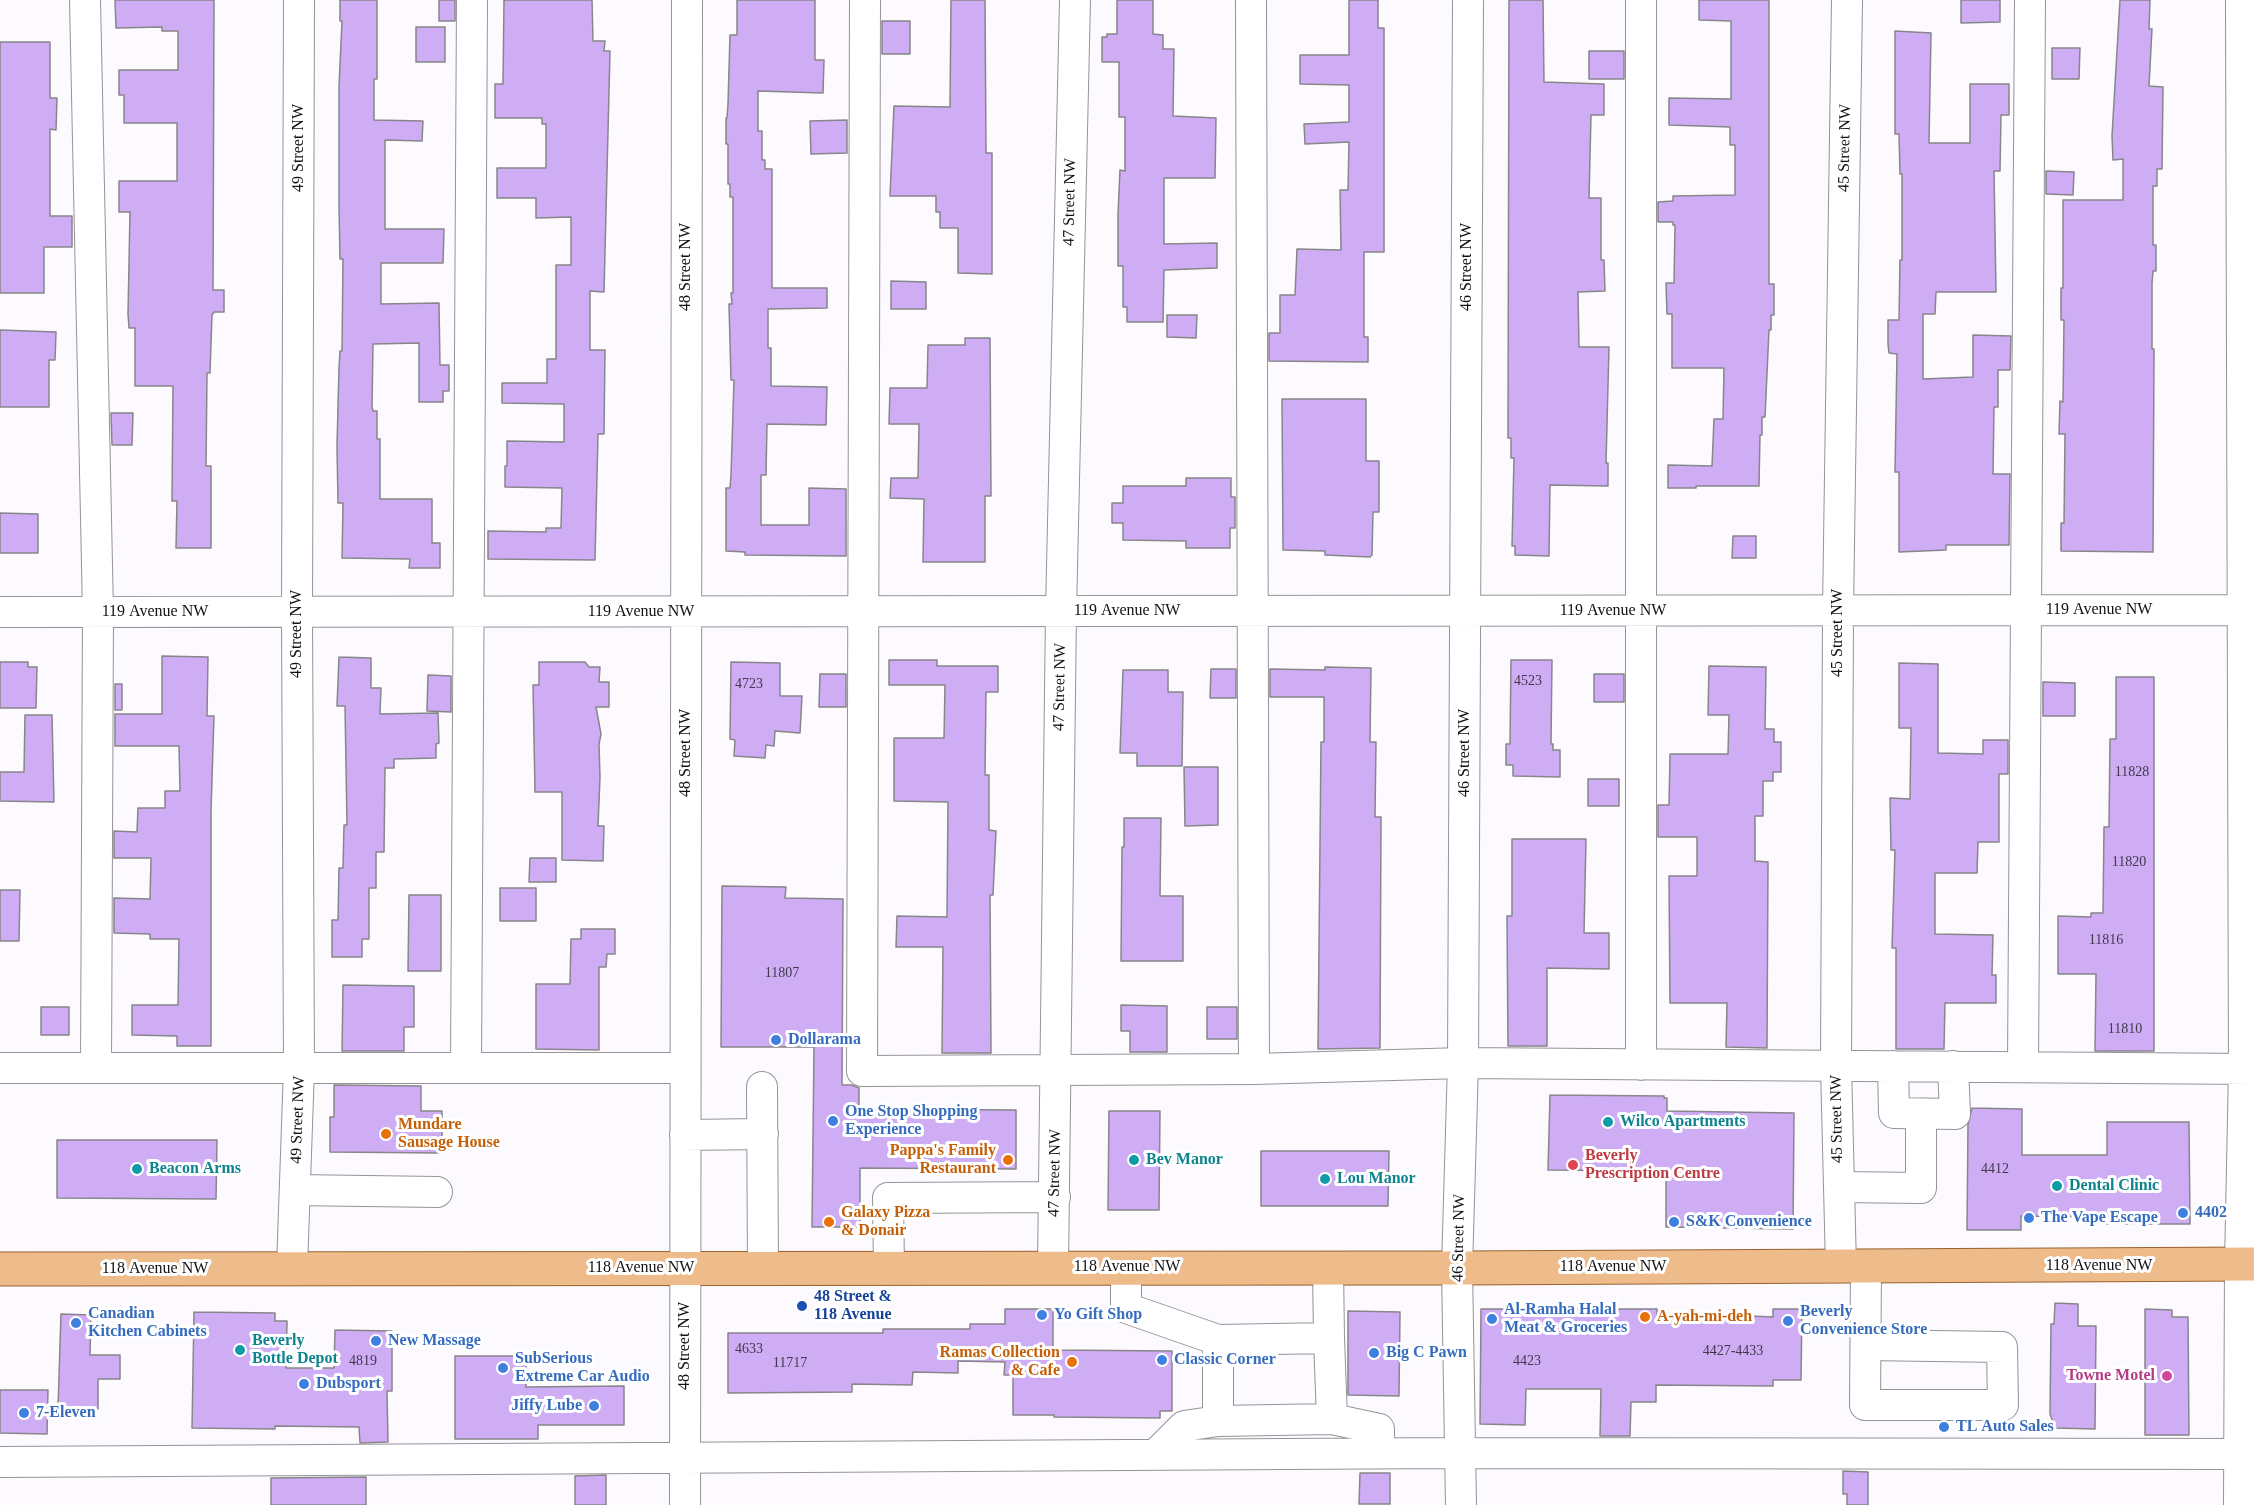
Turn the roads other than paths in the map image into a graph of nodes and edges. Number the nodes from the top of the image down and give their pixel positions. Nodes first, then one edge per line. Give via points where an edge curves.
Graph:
1 (86, 0) edge
2 (299, 0) edge
3 (472, 0) edge
4 (687, 0) edge
5 (865, 0) edge
6 (1075, 0) edge
7 (1251, 0) edge
8 (1468, 0) edge
9 (1641, 0) edge
10 (1847, 0) edge
11 (2030, 0) edge
12 (2241, 0) edge
13 (1639, 610) junction
14 (1838, 610) junction
15 (2024, 610) junction
16 (2249, 610) edge
17 (864, 611) junction
18 (1061, 611) junction
19 (1252, 611) junction
20 (1466, 611) junction
21 (0, 612) edge
22 (98, 612) junction
23 (297, 612) junction
24 (469, 612) junction
25 (686, 612) junction
26 (1463, 1063) junction
27 (1641, 1065) junction
28 (1836, 1066) junction
29 (1893, 1066) junction
30 (1953, 1066) junction
31 (2023, 1066) junction
32 (0, 1068) edge
33 (96, 1068) junction
34 (299, 1068) junction
35 (466, 1068) junction
36 (685, 1068) junction
37 (1254, 1069) junction
38 (2249, 1069) edge
39 (1057, 1071) junction
40 (762, 1087) dead end
41 (1922, 1114) junction
42 (763, 1134) junction
43 (685, 1135) junction
44 (1839, 1187) junction
45 (295, 1190) junction
46 (438, 1192) dead end
47 (1055, 1197) junction
48 (2247, 1265) edge
49 (1053, 1267) junction
50 (1126, 1267) junction
51 (1853, 1267) junction
52 (292, 1268) junction
53 (685, 1268) junction
54 (763, 1268) junction
55 (889, 1268) junction
56 (1328, 1268) junction
57 (1457, 1268) junction
58 (0, 1269) edge
59 (1329, 1338) junction
60 (1218, 1340) junction
61 (1866, 1345) junction
62 (1332, 1419) junction
63 (1218, 1421) junction
64 (1379, 1453) junction
65 (1462, 1453) junction
66 (1156, 1454) junction
67 (2247, 1454) edge
68 (685, 1458) junction
69 (0, 1462) edge
70 (685, 1505) edge
71 (1461, 1505) edge
72 (2239, 1505) edge

1 - 22 street
2 - 23 street, 49 Street NW
3 - 24 street
4 - 25 street, 48 Street NW
5 - 17 street
6 - 18 street, 47 Street NW
7 - 19 street
8 - 20 street, 46 Street NW
9 - 13 street
10 - 14 street, 45 Street NW
11 - 15 street
12 - 16 street
13 - 14 street, 119 Avenue NW
13 - 20 street, 119 Avenue NW
13 - 27 street
14 - 15 street, 119 Avenue NW
14 - 28 street, 45 Street NW
15 - 16 street, 119 Avenue NW
15 - 31 street
16 - 38 street
17 - 18 street, 119 Avenue NW
17 - 25 street, 119 Avenue NW
17 - 39 street via 862,1071
18 - 19 street, 119 Avenue NW
18 - 39 street, 47 Street NW
19 - 20 street, 119 Avenue NW
19 - 37 street
20 - 26 street, 46 Street NW
21 - 22 street, 119 Avenue NW
22 - 23 street, 119 Avenue NW
22 - 33 street
23 - 24 street, 119 Avenue NW
23 - 34 street, 49 Street NW
24 - 25 street, 119 Avenue NW
24 - 35 street
25 - 36 street, 48 Street NW
26 - 27 street
26 - 37 street
26 - 57 street, 46 Street NW
27 - 28 street
28 - 29 street
28 - 44 street, 45 Street NW
29 - 30 street
29 - 41 street via 1894,1113
30 - 31 street
30 - 41 street via 1955,1114
31 - 38 street
32 - 33 street
33 - 34 street
34 - 35 street
34 - 45 street, 49 Street NW
35 - 36 street
36 - 43 street, 48 Street NW
37 - 39 street
38 - 48 street
39 - 47 street, 47 Street NW
40 - 42 street
41 - 44 street via 1921,1188
42 - 43 street
42 - 54 street
43 - 53 street, 48 Street NW
44 - 51 street, 45 Street NW
45 - 46 street
45 - 52 street, 49 Street NW
47 - 49 street, 47 Street NW
47 - 55 street via 888,1198
48 - 51 main road, 118 Avenue NW
48 - 67 street
49 - 50 main road, 118 Avenue NW
49 - 55 main road, 118 Avenue NW
50 - 56 main road, 118 Avenue NW
50 - 60 street via 1126,1308
51 - 57 main road, 118 Avenue NW
51 - 61 street, 45 Street NW
52 - 53 main road, 118 Avenue NW
52 - 58 main road, 118 Avenue NW
53 - 54 main road, 118 Avenue NW
53 - 68 street, 48 Street NW
54 - 55 main road, 118 Avenue NW
56 - 57 main road, 118 Avenue NW
56 - 59 street
57 - 65 street, 46 Street NW
59 - 60 street
59 - 62 street
60 - 63 street
61 - 61 street, 45 Street NW via 1864,1405 2003,1406 2002,1347
62 - 63 street
62 - 64 street via 1379,1429
63 - 66 street via 1184,1426
64 - 65 street
64 - 66 street
65 - 67 street
65 - 71 street, 46 Street NW
66 - 68 street
67 - 72 street
68 - 69 street
68 - 70 street, 48 Street NW

